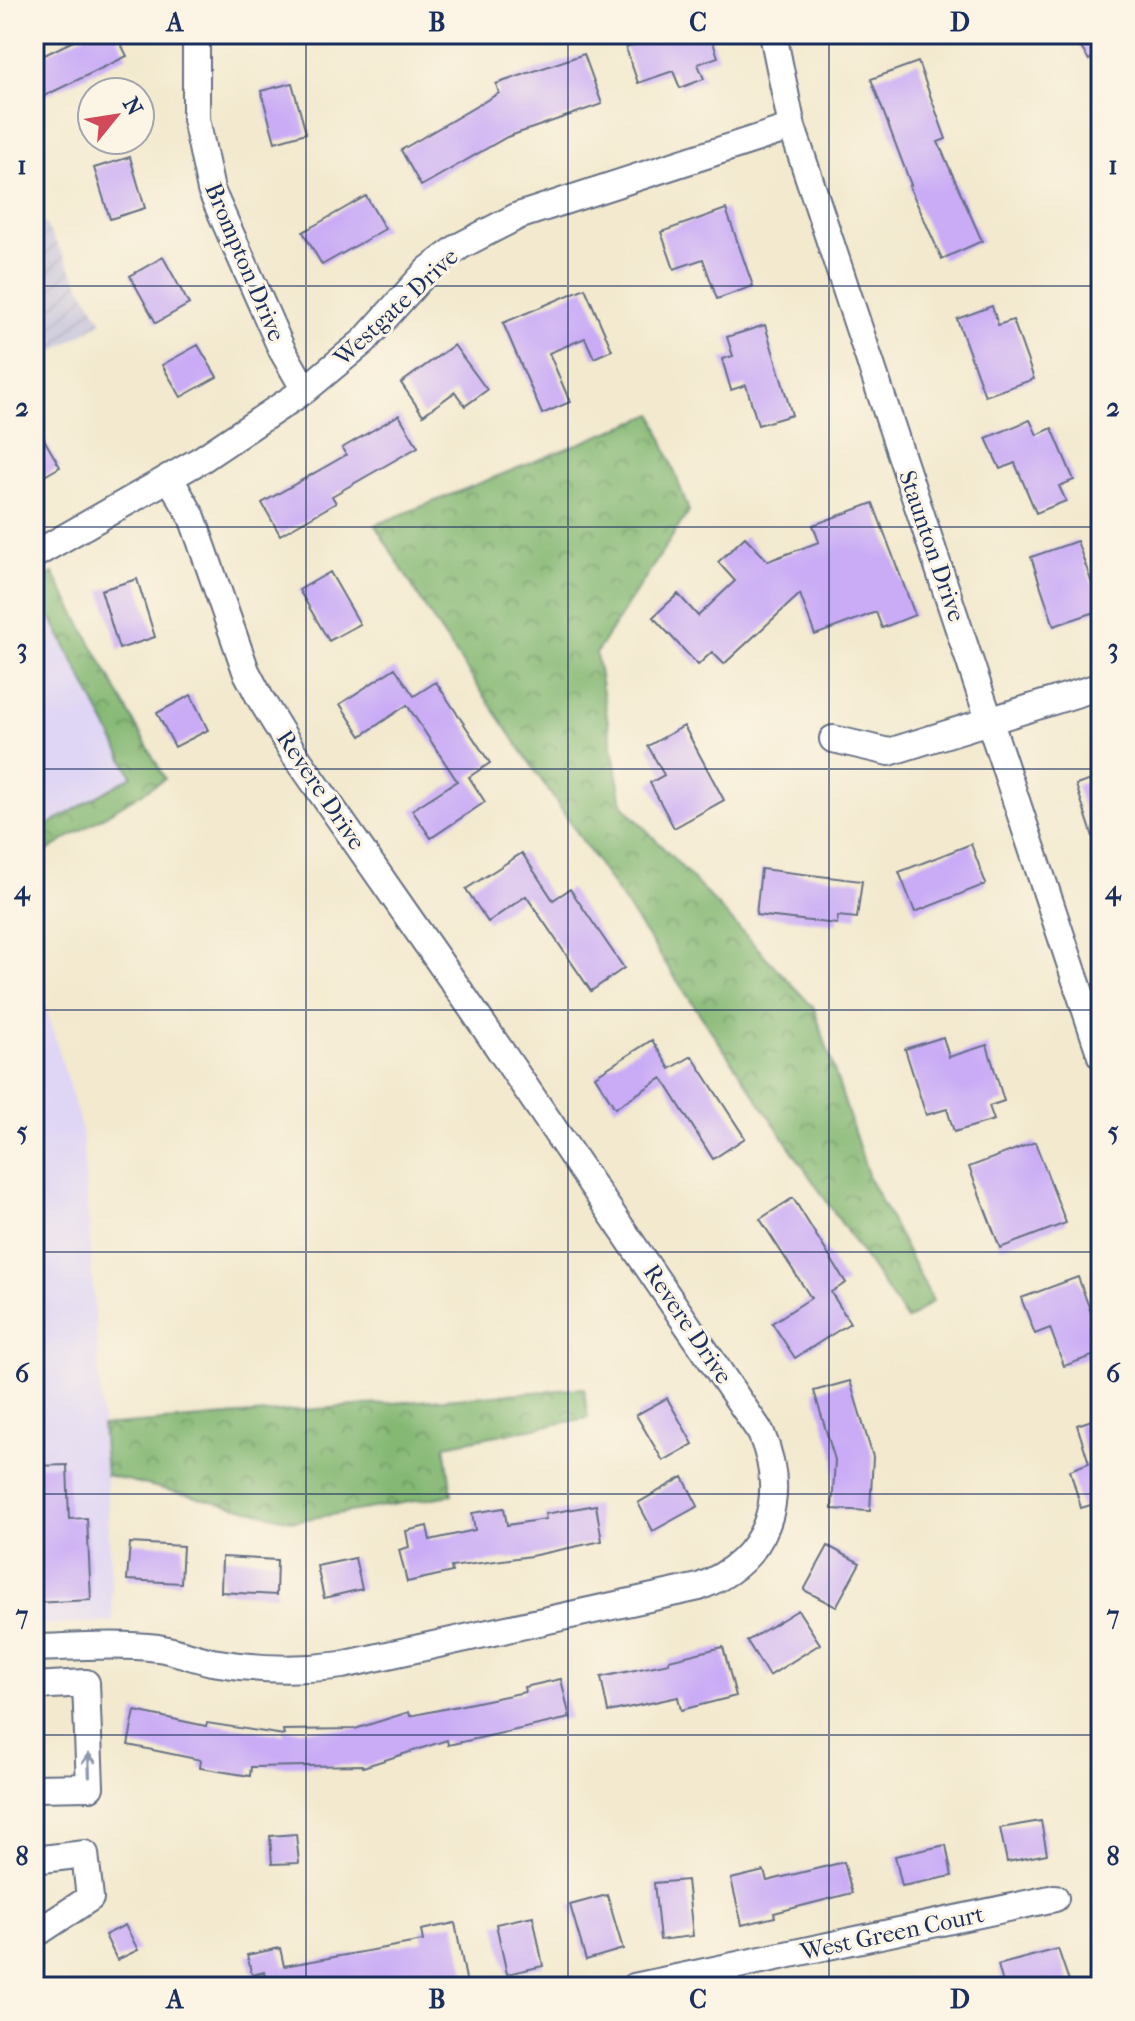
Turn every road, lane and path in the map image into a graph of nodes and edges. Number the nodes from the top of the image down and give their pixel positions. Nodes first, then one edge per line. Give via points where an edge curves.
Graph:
1 (196, 34) edge
2 (773, 34) edge
3 (792, 127) junction
4 (305, 390) junction
5 (169, 477) junction
6 (34, 555) edge
7 (1101, 686) edge
8 (991, 721) junction
9 (833, 739) dead end
10 (1101, 1056) edge
11 (34, 1648) edge
12 (34, 1686) edge
13 (34, 1788) edge
14 (34, 1860) edge
15 (1055, 1898) dead end
16 (34, 1935) edge
17 (634, 1987) edge

1 - 4 street, Brompton Drive via 196,119 211,190
2 - 3 street, Staunton Drive
3 - 4 street, Westgate Drive via 518,216 460,246 428,270 364,341
3 - 8 street, Staunton Drive
4 - 5 street, Westgate Drive
5 - 6 street, Westgate Drive
5 - 11 street, Revere Drive via 192,517 260,698 761,1433 775,1483 773,1504 768,1523 742,1560 720,1579 699,1587 342,1665 263,1670 124,1645
7 - 8 street
8 - 9 street via 889,752
8 - 10 street, Staunton Drive
13 -> 12 street via 90,1787 86,1683
14 - 16 street via 85,1854 90,1898
15 - 17 street, West Green Court

